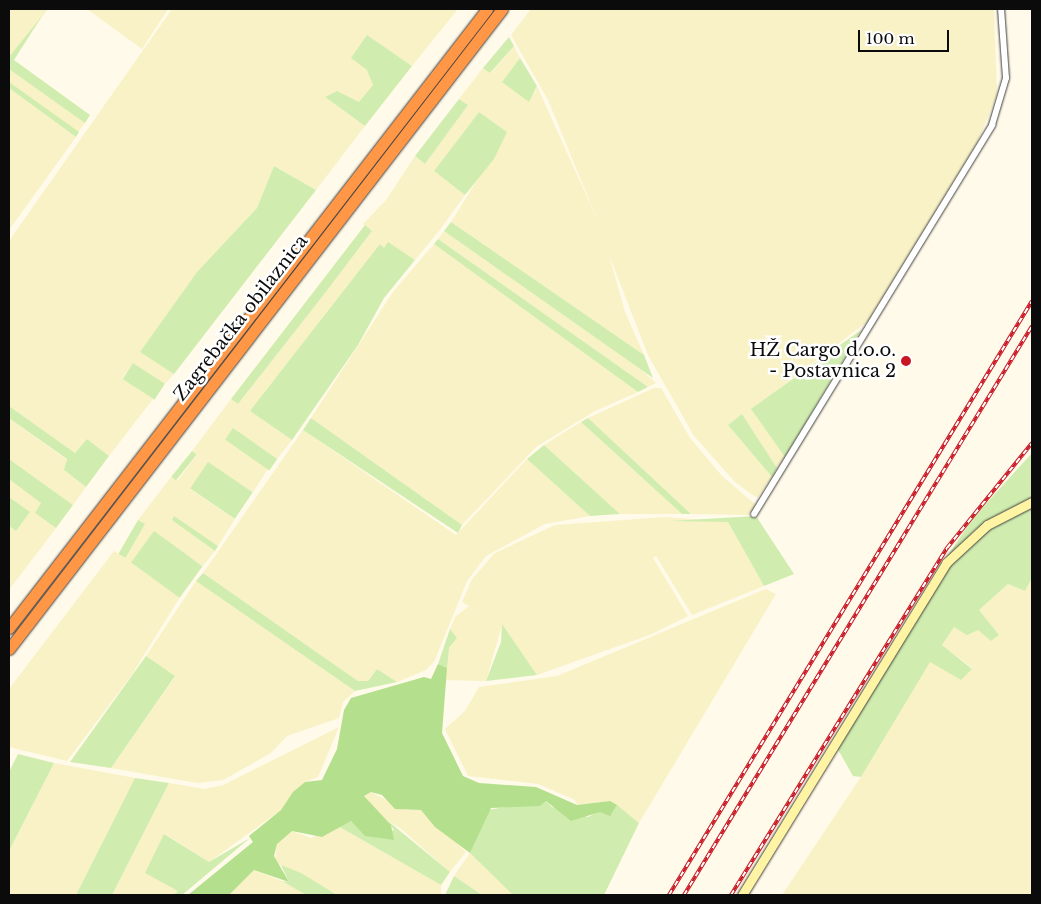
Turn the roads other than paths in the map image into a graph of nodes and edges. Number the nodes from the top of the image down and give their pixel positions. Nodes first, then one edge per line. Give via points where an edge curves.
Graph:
1 (487, 9) edge
2 (502, 9) edge
3 (1000, 9) edge
4 (1032, 502) edge
5 (754, 514) dead end
6 (9, 628) edge
7 (9, 649) edge
8 (742, 895) edge

1 - 6 highway, Zagrebačka obilaznica
2 - 7 highway, Zagrebačka obilaznica
3 - 5 street via 1006,78 992,125
4 - 8 main road via 987,525 946,563

